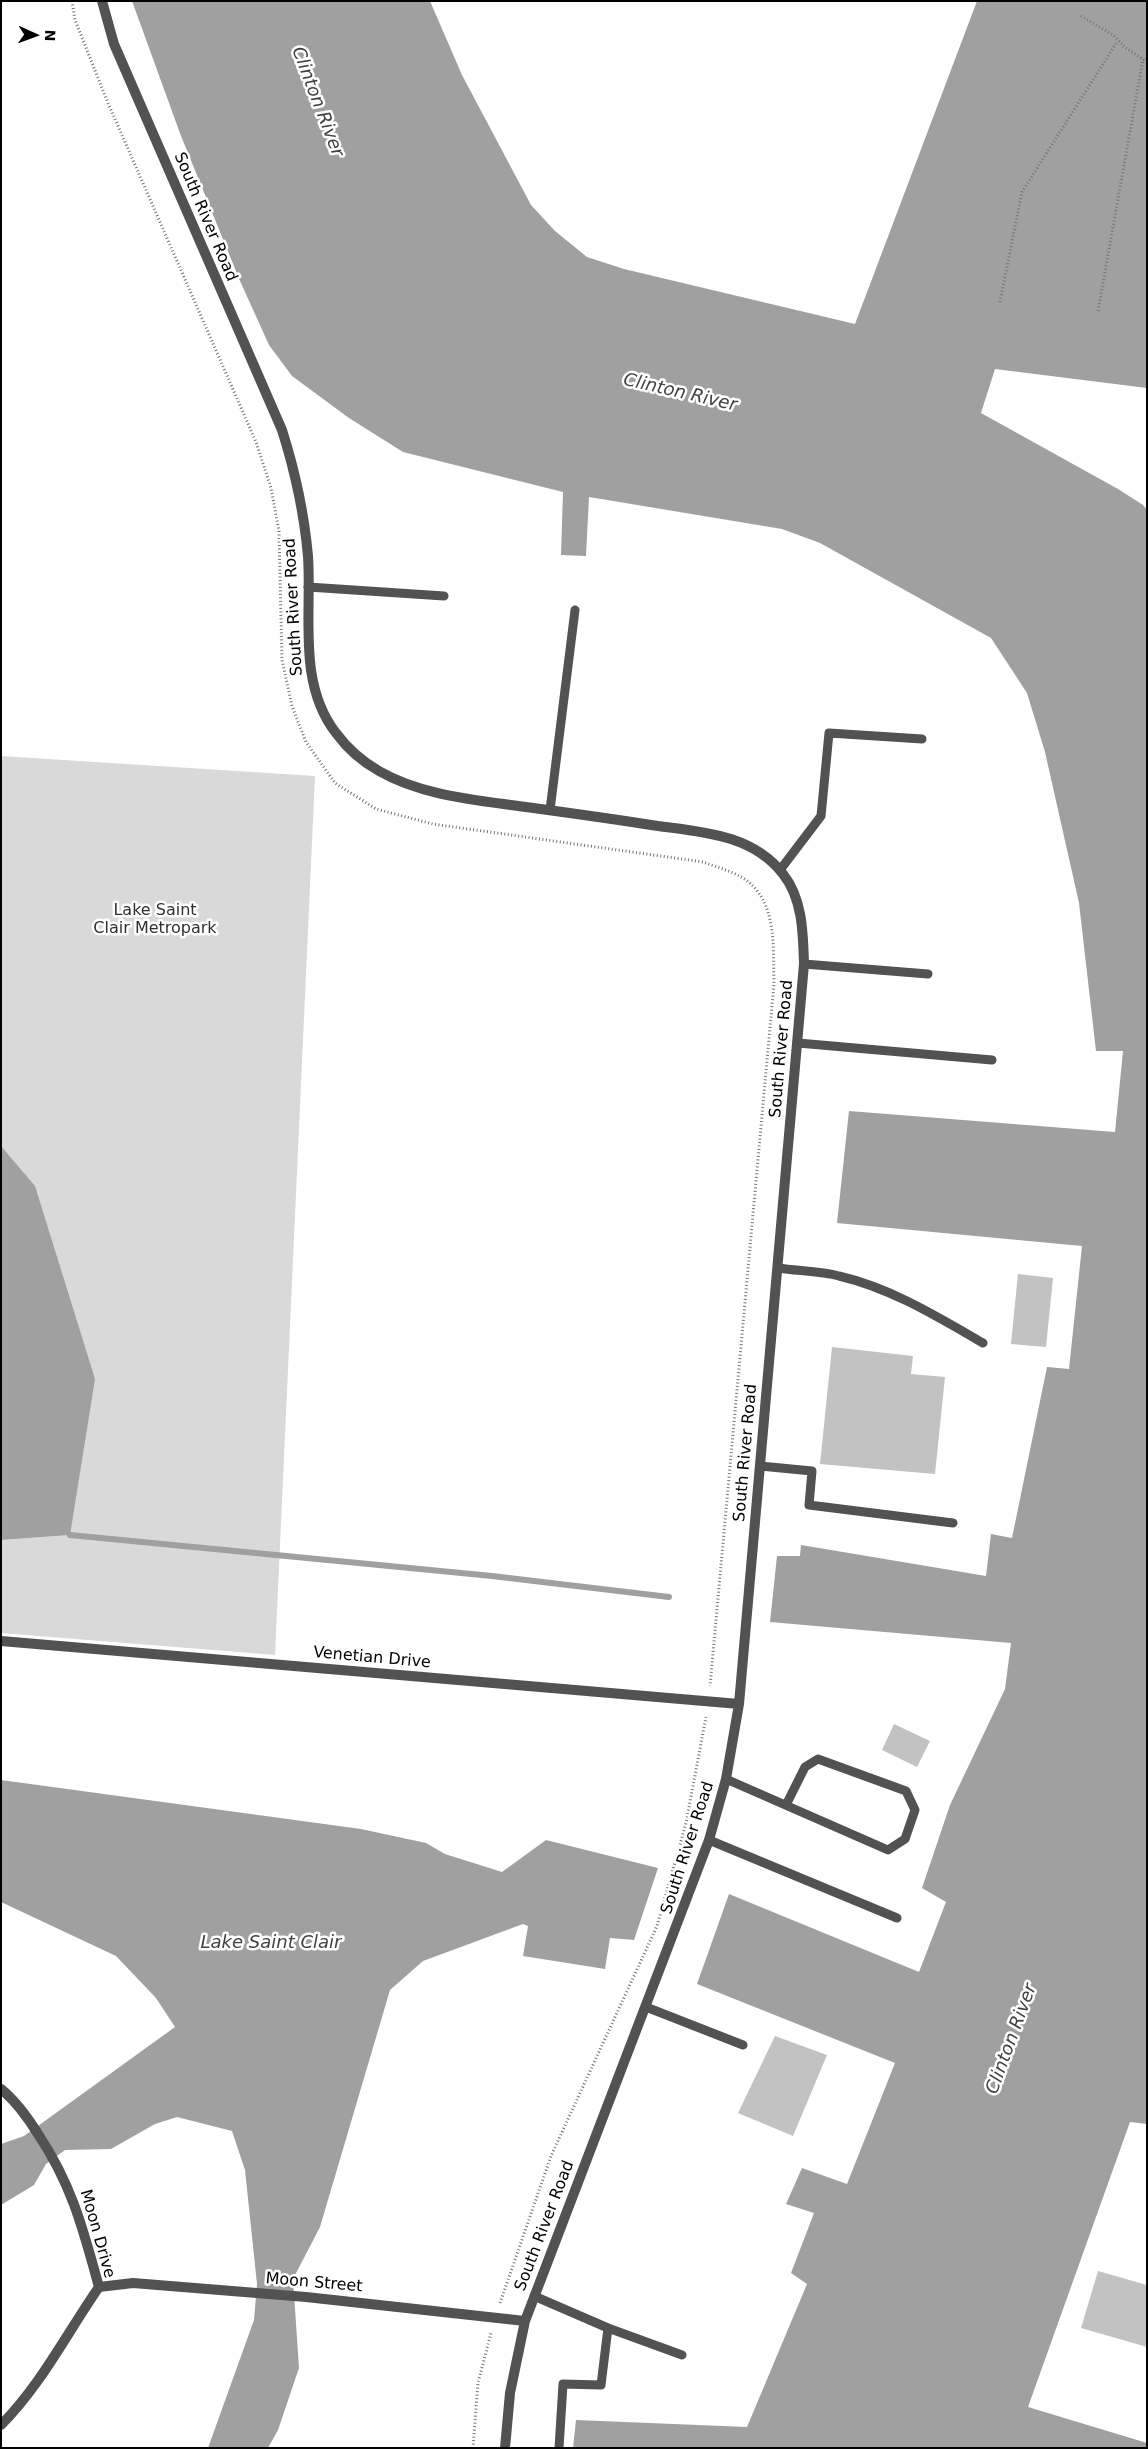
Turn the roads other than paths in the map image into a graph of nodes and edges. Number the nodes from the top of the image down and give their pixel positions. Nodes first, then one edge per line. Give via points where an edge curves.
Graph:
1 (102, 1) edge
2 (308, 587) junction
3 (444, 596) dead end
4 (575, 610) dead end
5 (922, 739) dead end
6 (550, 810) junction
7 (780, 870) junction
8 (804, 964) junction
9 (928, 974) dead end
10 (798, 1043) junction
11 (992, 1060) dead end
12 (778, 1268) junction
13 (982, 1343) dead end
14 (760, 1466) junction
15 (953, 1523) dead end
16 (1, 1642) edge
17 (739, 1704) junction
18 (726, 1779) junction
19 (786, 1805) junction
20 (709, 1840) junction
21 (897, 1918) dead end
22 (646, 2007) junction
23 (743, 2045) dead end
24 (1, 2089) edge
25 (100, 2288) junction
26 (534, 2296) junction
27 (526, 2321) junction
28 (608, 2328) junction
29 (682, 2355) dead end
30 (1, 2425) edge
31 (505, 2448) edge
32 (559, 2448) edge

1 - 2 street, South River Road via 114,44 282,430 303,511
2 - 3 lane
2 - 6 street, South River Road via 314,687 323,713 352,751 380,772 420,787 479,801
4 - 6 lane
5 - 7 lane via 829,733 821,816
6 - 7 street, South River Road via 712,834 753,847
7 - 8 street, South River Road via 792,890 802,920
8 - 9 lane
8 - 10 street, South River Road
10 - 11 lane
10 - 12 street, South River Road
12 - 13 lane via 839,1276 896,1296
12 - 14 street, South River Road
14 - 15 lane via 812,1471 809,1505
14 - 17 street, South River Road
16 - 17 street, Venetian Drive
17 - 18 street, South River Road
18 - 19 lane
18 - 20 street, South River Road
19 - 19 lane via 888,1850 905,1839 915,1810 906,1791 818,1759 805,1767
20 - 21 lane
20 - 22 street, South River Road
22 - 23 lane
22 - 26 street, South River Road
24 - 25 street, Moon Drive via 30,2121 58,2164 76,2206
25 - 27 street, Moon Street via 133,2283 306,2297
25 - 30 street, Moon Drive via 44,2372
26 - 27 street, South River Road
26 - 28 lane
27 - 31 street, South River Road via 510,2392
28 - 29 lane
28 - 32 lane via 601,2385 562,2384

